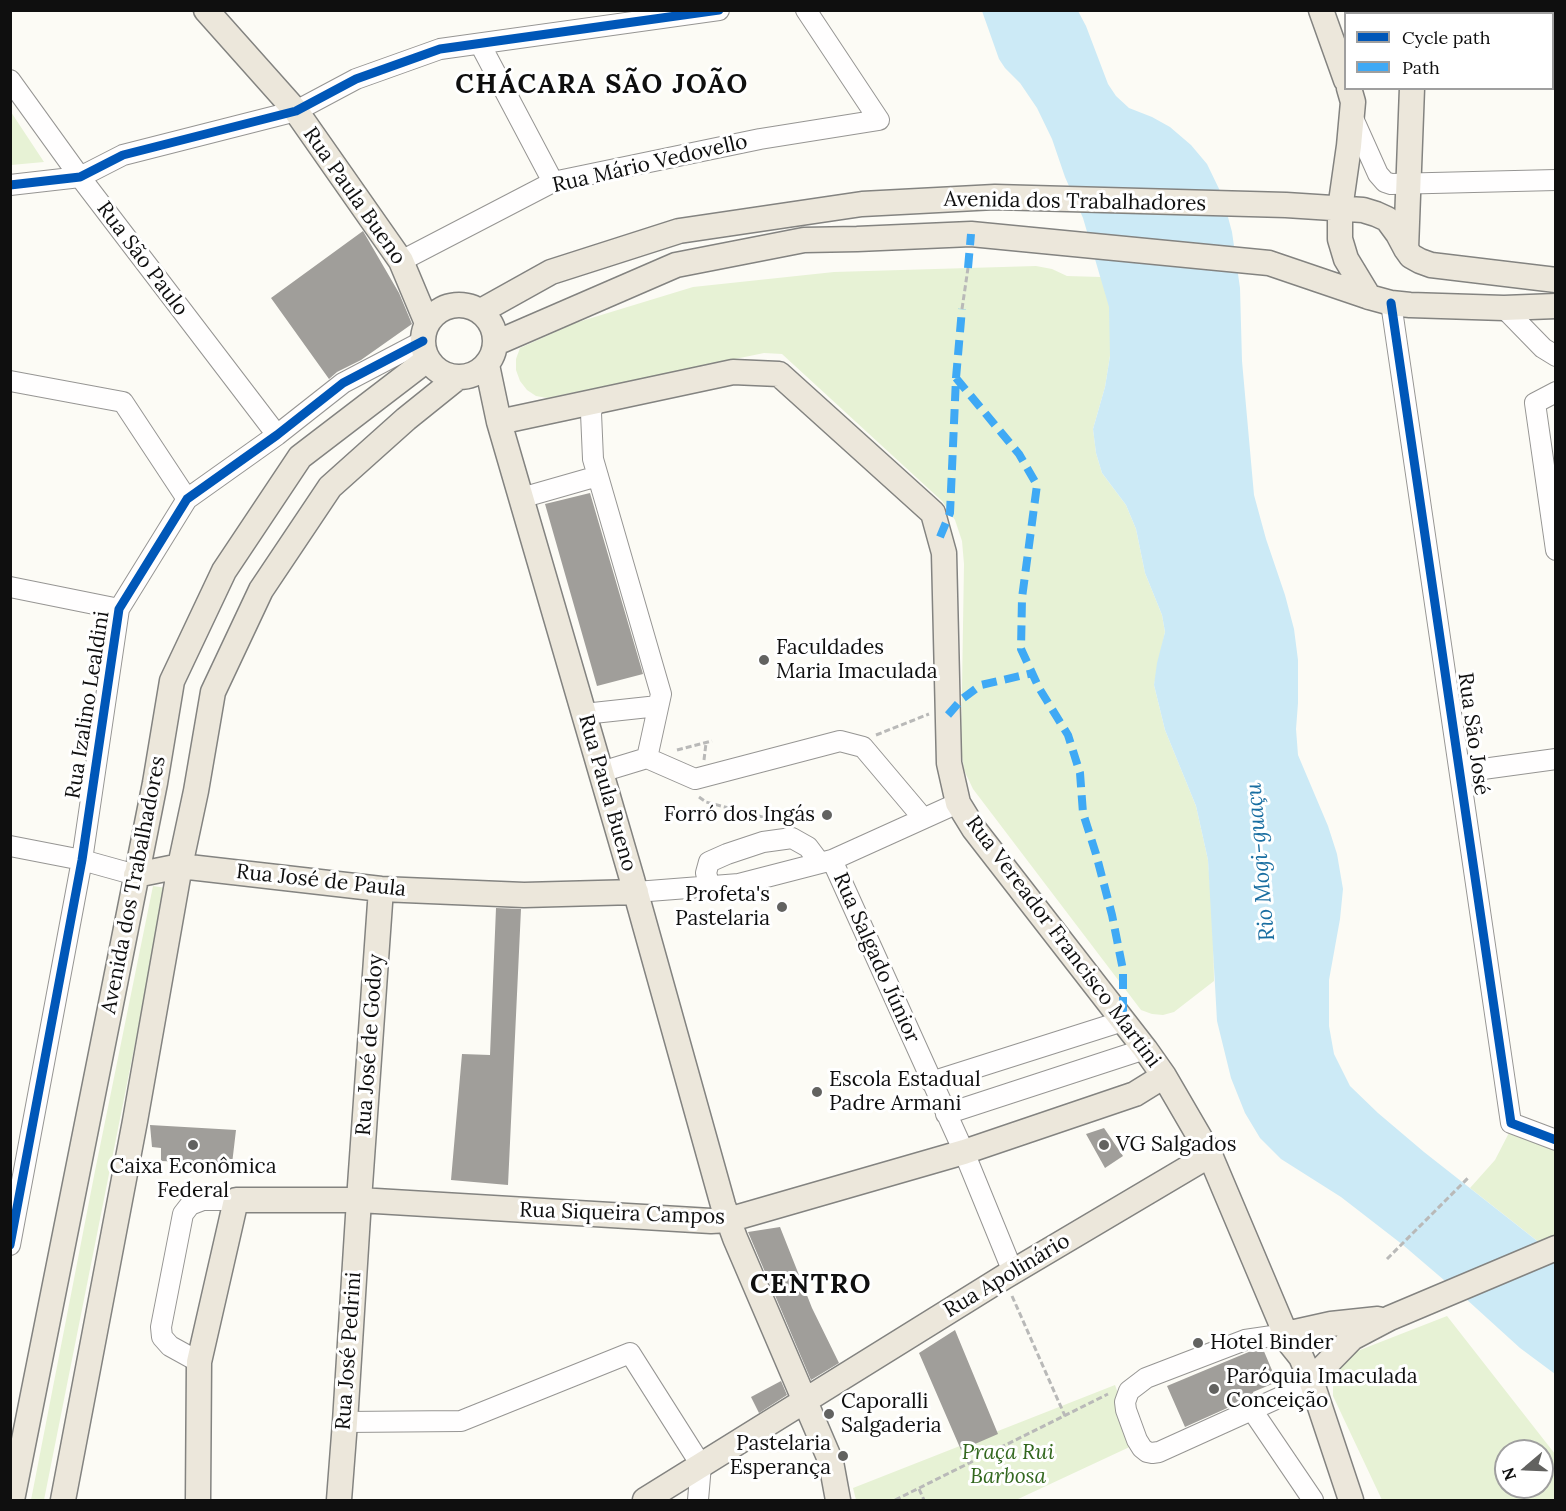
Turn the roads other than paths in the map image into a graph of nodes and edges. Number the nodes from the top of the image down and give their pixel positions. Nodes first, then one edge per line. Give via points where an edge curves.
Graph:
1 (206, 10) edge
2 (719, 10) edge
3 (806, 10) edge
4 (1321, 10) edge
5 (480, 44) junction
6 (1344, 74) edge
7 (10, 80) edge
8 (1350, 90) edge
9 (1412, 90) edge
10 (296, 111) junction
11 (1352, 116) junction
12 (80, 177) junction
13 (1556, 180) edge
14 (553, 182) junction
15 (1409, 184) junction
16 (10, 185) edge
17 (1340, 209) junction
18 (1406, 249) junction
19 (404, 267) junction
20 (1556, 280) edge
21 (1380, 300) junction
22 (458, 304) junction
23 (1556, 306) edge
24 (1504, 308) junction
25 (481, 311) junction
26 (426, 341) junction
27 (492, 354) junction
28 (1556, 356) edge
29 (457, 378) junction
30 (10, 381) edge
31 (1556, 392) edge
32 (594, 402) junction
33 (499, 422) junction
34 (277, 435) junction
35 (598, 477) junction
36 (521, 498) junction
37 (187, 499) junction
38 (1556, 550) edge
39 (10, 587) edge
40 (119, 609) junction
41 (658, 706) junction
42 (584, 714) junction
43 (1556, 759) edge
44 (656, 762) junction
45 (601, 772) junction
46 (1461, 772) junction
47 (958, 802) junction
48 (923, 818) junction
49 (10, 846) edge
50 (82, 860) junction
51 (826, 862) junction
52 (180, 866) junction
53 (136, 875) junction
54 (710, 887) junction
55 (381, 889) junction
56 (636, 892) junction
57 (1124, 1021) junction
58 (1145, 1049) junction
59 (1164, 1076) junction
60 (931, 1082) junction
61 (946, 1114) junction
62 (1556, 1140) edge
63 (964, 1152) junction
64 (1210, 1155) junction
65 (236, 1200) junction
66 (359, 1200) junction
67 (728, 1220) junction
68 (10, 1245) edge
69 (1556, 1248) edge
70 (1009, 1275) junction
71 (1390, 1318) junction
72 (1287, 1338) junction
73 (199, 1362) junction
74 (1303, 1385) junction
75 (806, 1400) junction
76 (1252, 1410) junction
77 (345, 1422) junction
78 (702, 1465) junction
79 (12, 1500) edge
80 (63, 1500) edge
81 (198, 1500) edge
82 (339, 1500) edge
83 (645, 1500) edge
84 (698, 1500) edge
85 (838, 1500) edge
86 (1313, 1500) edge
87 (1333, 1500) edge
88 (1351, 1500) edge

1 - 10 main road, Rua Paula Bueno
2 - 5 street
3 - 14 street, Rua Mário Vedovello via 879,120 760,139
4 - 6 main road
5 - 10 street via 440,49 356,79
5 - 14 street
7 - 12 street, Rua São Paulo
8 - 11 main road
9 - 15 main road
10 - 12 street via 123,155
10 - 19 main road, Rua Paula Bueno
11 - 15 street via 1378,174 1391,184
11 - 17 main road
12 - 16 street
12 - 34 street, Rua São Paulo
13 - 15 street
14 - 19 street, Rua Mário Vedovello
15 - 18 main road
17 - 18 main road, Avenida dos Trabalhadores via 1363,210 1387,219
17 - 21 main road via 1340,239 1346,259
17 - 25 main road, Avenida dos Trabalhadores via 995,197 862,204 679,231 551,272
18 - 20 main road, Avenida dos Trabalhadores via 1411,256 1431,265
19 - 22 main road, Rua Paula Bueno
19 - 26 main road, Rua Paula Bueno
21 - 24 main road, Avenida dos Trabalhadores via 1410,305
21 - 27 main road, Avenida dos Trabalhadores via 1269,263 1250,261 971,234 804,240 676,265
21 - 46 street, Rua São José
22 - 25 main road, Rua Paula Bueno
22 - 26 main road via 435,313
23 - 24 main road, Avenida dos Trabalhadores
24 - 28 street
25 - 27 main road, Rua Paula Bueno via 495,332
26 - 29 main road via 435,369
26 - 34 street, Rua Izalino Lealdini via 343,383
26 - 53 main road, Avenida dos Trabalhadores via 300,457 224,571 172,681
27 - 29 main road via 479,372
27 - 33 main road, Rua Paula Bueno
29 - 52 main road, Avenida dos Trabalhadores via 330,487 261,590 213,692
30 - 37 street via 123,402
31 - 38 street via 1535,403
32 - 33 main road, Rua Vereador Francisco Martini
32 - 35 street via 593,459
32 - 47 main road, Rua Vereador Francisco Martini via 733,372 778,374 933,513 944,553 949,764
33 - 36 main road, Rua Paula Bueno
34 - 37 street, Rua Izalino Lealdini
35 - 36 street
35 - 41 street via 661,694
36 - 42 main road, Rua Paula Bueno
37 - 40 street, Rua Izalino Lealdini
39 - 40 street
40 - 50 street, Rua Izalino Lealdini
41 - 42 street
41 - 44 street
42 - 45 main road, Rua Paula Bueno
43 - 46 street
44 - 45 street
44 - 48 street via 695,779 840,741 863,747
45 - 56 main road, Rua Paula Bueno
46 - 62 street, Rua São José via 1511,1122
47 - 48 street
47 - 57 main road, Rua Vereador Francisco Martini via 974,829
48 - 51 street
49 - 50 street, Rua José de Paula
50 - 53 street, Rua José de Paula
50 - 68 street, Rua Izalino Lealdini
51 - 54 street, Rua Salgado Júnior via 740,884
51 - 54 street via 792,838 763,842 709,862 706,873
51 - 60 street, Rua Salgado Júnior
52 - 53 main road, Rua José de Paula
52 - 55 main road, Rua José de Paula
52 - 80 main road, Avenida dos Trabalhadores
53 - 79 main road, Avenida dos Trabalhadores
54 - 56 street, Rua Salgado Júnior
55 - 56 main road, Rua José de Paula via 524,895
55 - 66 main road, Rua José de Godoy
56 - 67 main road, Rua Paula Bueno
57 - 58 main road, Rua Vereador Francisco Martini
57 - 60 street
58 - 59 main road, Rua Vereador Francisco Martini
58 - 61 street
59 - 63 main road, Rua Siqueira Campos via 1135,1094
59 - 64 main road, Rua Vereador Francisco Martini
60 - 61 street, Rua Salgado Júnior
61 - 63 street, Rua Salgado Júnior
63 - 67 main road, Rua Siqueira Campos
63 - 70 street, Rua Salgado Júnior
64 - 70 main road, Rua Apolinário
64 - 72 main road, Rua Vereador Francisco Martini
65 - 66 main road, Rua Siqueira Campos
65 - 73 main road
65 - 73 street via 202,1200 190,1205 183,1214 162,1337
66 - 67 main road, Rua Siqueira Campos
66 - 77 main road, Rua José Pedrini
67 - 75 main road, Rua Paula Bueno
69 - 71 main road
70 - 75 main road, Rua Apolinário
71 - 72 main road via 1331,1324
71 - 74 main road via 1352,1338
72 - 74 main road, Rua Vereador Francisco Martini via 1301,1357
72 - 76 street via 1245,1340 1146,1378 1129,1391 1125,1402 1137,1440 1152,1453
73 - 81 main road
74 - 76 street
74 - 87 main road
74 - 88 main road
75 - 78 main road, Rua Apolinário
75 - 85 main road via 831,1462
76 - 86 street
77 - 78 street via 461,1421 630,1353
77 - 82 main road, Rua José Pedrini
78 - 83 main road, Rua Apolinário
78 - 84 street

